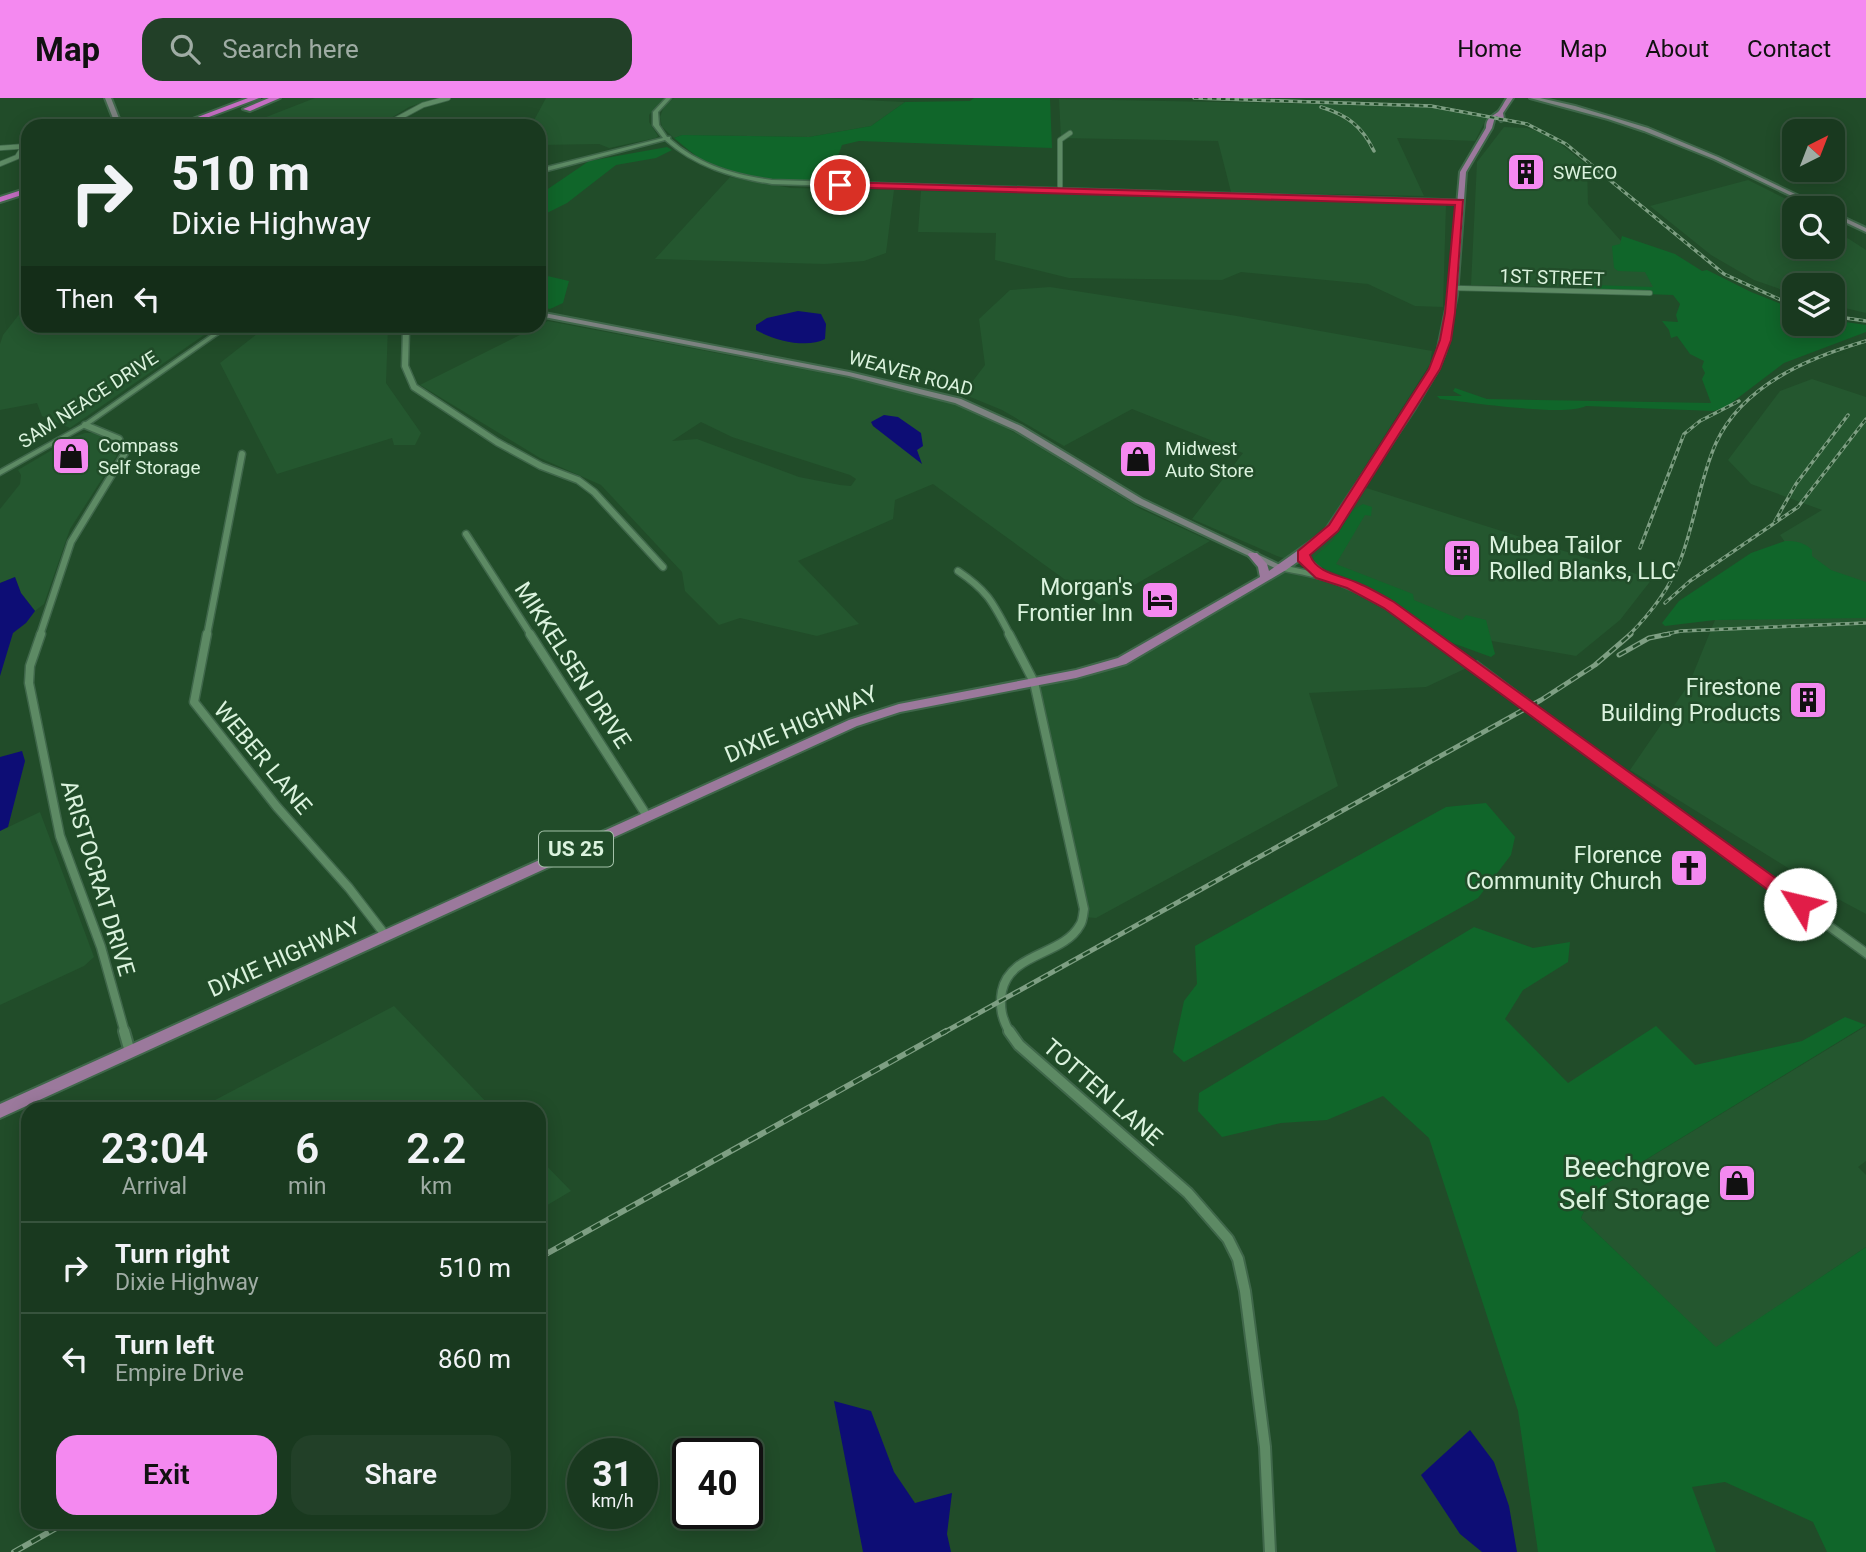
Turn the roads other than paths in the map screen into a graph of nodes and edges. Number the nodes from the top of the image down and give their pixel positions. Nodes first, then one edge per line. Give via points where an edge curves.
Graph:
1 (108, 98) edge
2 (255, 98) edge
3 (276, 98) edge
4 (448, 98) edge
5 (669, 98) edge
6 (1510, 98) edge
7 (1533, 98) edge
8 (116, 119) edge
9 (197, 119) edge
10 (219, 119) edge
11 (397, 119) edge
12 (1070, 134) dead end
13 (668, 138) junction
14 (21, 146) edge
15 (0, 148) edge
16 (21, 152) edge
17 (0, 164) edge
18 (546, 169) edge
19 (21, 184) edge
20 (1060, 190) junction
21 (0, 191) edge
22 (21, 192) edge
23 (1796, 196) edge
24 (0, 200) edge
25 (1460, 202) junction
26 (1845, 220) edge
27 (1866, 230) edge
28 (1453, 288) junction
29 (1650, 293) dead end
30 (546, 315) edge
31 (217, 333) edge
32 (407, 333) edge
33 (85, 425) junction
34 (242, 454) dead end
35 (0, 473) edge
36 (466, 534) dead end
37 (1303, 554) junction
38 (1253, 555) junction
39 (663, 567) dead end
40 (1282, 568) junction
41 (958, 571) dead end
42 (1321, 575) junction
43 (1265, 578) junction
44 (1034, 682) junction
45 (647, 816) junction
46 (386, 936) junction
47 (1866, 954) edge
48 (130, 1052) junction
49 (0, 1111) edge
50 (1270, 1552) edge

1 - 8 main road
2 - 9 highway
3 - 10 highway
4 - 11 street
5 - 13 street via 654,116 657,128
6 - 25 main road, DIXIE HIGHWAY / US 25 via 1463,172
7 - 23 main road via 1651,129
12 - 20 street via 1060,138
13 - 18 street
13 - 20 street via 705,165 772,182
14 - 15 street
16 - 17 street
19 - 21 highway
20 - 25 street
22 - 24 highway
25 - 28 main road, DIXIE HIGHWAY / US 25
26 - 27 main road
28 - 29 street, 1ST STREET
28 - 37 main road, DIXIE HIGHWAY / US 25 via 1445,340 1434,369 1334,528
30 - 38 main road, WEAVER ROAD via 849,374 958,401 1018,428 1139,501
31 - 33 street, SAM NEACE DRIVE
32 - 39 street via 410,383 497,442 578,480
33 - 35 street, SAM NEACE DRIVE
33 - 48 street, ARISTOCRAT DRIVE via 119,439 125,453 71,542 30,666 30,692 60,836 101,947
34 - 46 street, WEBER LANE via 194,702
36 - 45 street, MIKKELSEN DRIVE
37 - 40 main road, DIXIE HIGHWAY / US 25
37 - 42 main road
38 - 40 main road, WEAVER ROAD
38 - 43 main road via 1263,566
40 - 42 street
40 - 43 main road, DIXIE HIGHWAY / US 25
41 - 44 street, TOTTEN LANE via 991,598
42 - 47 street, bridge via 1370,593
43 - 44 main road, DIXIE HIGHWAY / US 25 via 1122,660
44 - 45 main road, DIXIE HIGHWAY / US 25 via 877,714
44 - 50 street, TOTTEN LANE via 1084,917 1072,936 1026,960 1009,975 1001,992 1002,1014 1010,1034 1031,1056 1188,1193 1228,1239 1238,1259 1265,1447
45 - 46 main road, DIXIE HIGHWAY / US 25
46 - 48 main road, DIXIE HIGHWAY / US 25
48 - 49 main road, DIXIE HIGHWAY / US 25

